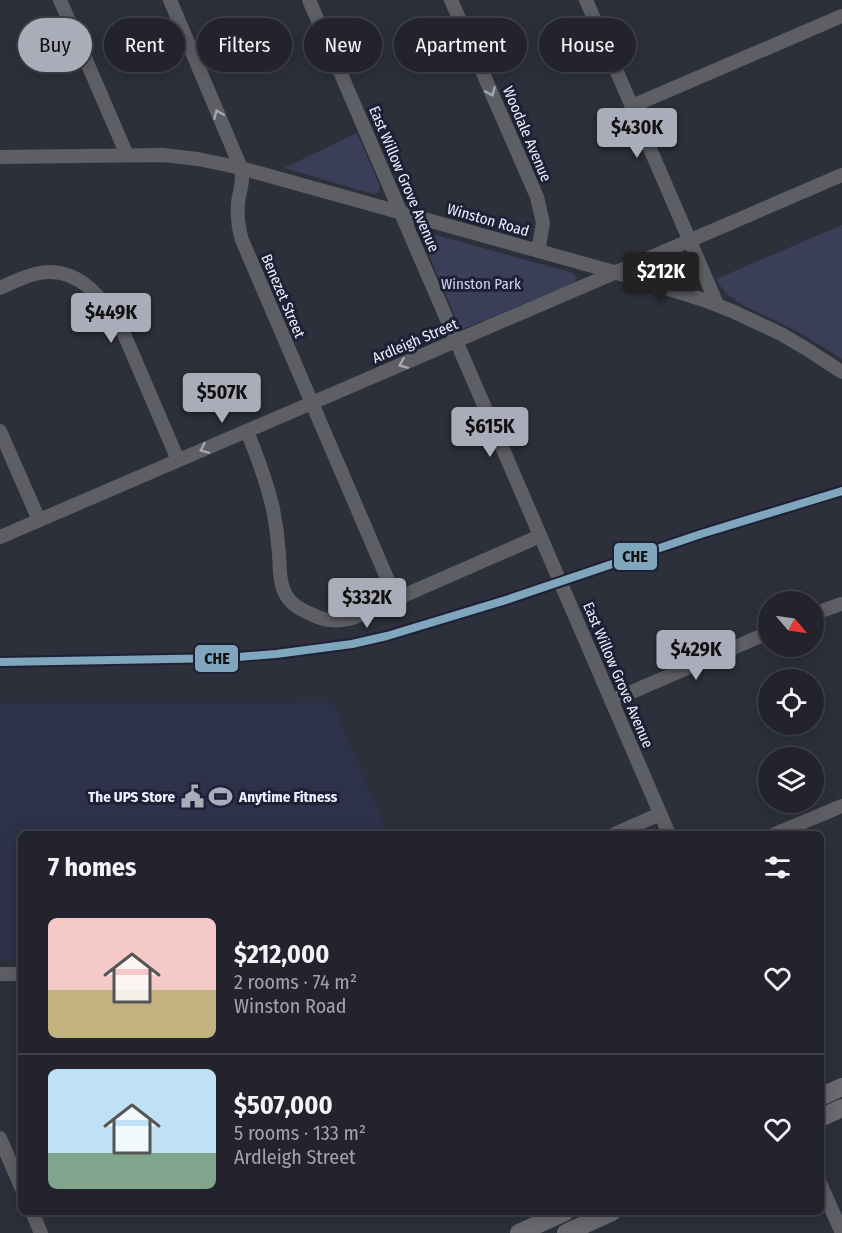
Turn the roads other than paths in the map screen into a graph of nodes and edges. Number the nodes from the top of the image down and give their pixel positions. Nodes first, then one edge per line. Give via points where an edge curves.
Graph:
1 (60, 0) edge
2 (170, 0) edge
3 (309, 0) edge
4 (452, 0) edge
5 (586, 0) edge
6 (842, 16) edge
7 (632, 106) junction
8 (127, 155) junction
9 (0, 157) edge
10 (241, 168) junction
11 (842, 175) edge
12 (401, 213) junction
13 (689, 241) junction
14 (538, 251) junction
15 (614, 272) junction
16 (0, 288) edge
17 (717, 304) junction
18 (456, 341) junction
19 (842, 372) edge
20 (311, 404) junction
21 (247, 430) junction
22 (0, 431) edge
23 (178, 460) junction
24 (39, 520) junction
25 (540, 536) junction
26 (0, 537) edge
27 (396, 599) junction
28 (842, 601) edge
29 (824, 609) edge
30 (758, 637) edge
31 (611, 701) junction
32 (842, 806) edge
33 (660, 814) junction
34 (622, 831) edge
35 (668, 831) edge
36 (782, 831) edge
37 (0, 974) edge
38 (18, 974) edge
39 (842, 1087) edge
40 (824, 1095) edge
41 (842, 1108) edge
42 (824, 1116) edge
43 (0, 1138) edge
44 (18, 1180) edge
45 (824, 1192) edge
46 (33, 1215) edge
47 (558, 1215) edge
48 (605, 1215) edge
49 (41, 1233) edge
50 (519, 1233) edge
51 (566, 1233) edge
52 (842, 1233) edge

1 - 8 street
10 -> 2 street, Benezet Street
3 - 12 street, East Willow Grove Avenue
4 -> 14 street, Woodale Avenue via 537,197 543,223
5 - 7 street
6 - 7 street
7 - 13 street
8 - 9 street, Winston Road
8 - 10 street, Winston Road via 179,156
10 - 12 street, Winston Road
10 - 20 street, Benezet Street via 238,220 242,240
11 - 13 street, Ardleigh Street
12 - 14 street, Winston Road
12 - 18 street, East Willow Grove Avenue
13 - 15 street, Ardleigh Street
13 - 17 street
14 - 15 street, Winston Road
15 - 17 street, Winston Road
15 - 18 street, Ardleigh Street
16 - 23 street via 35,274 59,273 75,278 97,294 124,334
17 - 19 street, Winston Road via 781,334
18 -> 20 street, Ardleigh Street
18 - 25 street, East Willow Grove Avenue
20 - 21 street, Ardleigh Street
20 - 27 street, Benezet Street
21 -> 23 street, Ardleigh Street
21 - 27 street via 273,508 280,580 291,602 321,619 338,621
22 - 24 street
23 - 24 street, Ardleigh Street
24 - 26 street, Ardleigh Street
25 - 27 street
25 - 31 street, East Willow Grove Avenue
28 - 29 street
30 - 31 street
31 - 33 street, East Willow Grove Avenue
32 - 36 street
33 - 34 street
33 - 35 street, East Willow Grove Avenue
37 - 38 street
39 - 40 main road
41 - 42 main road
43 - 44 street
45 - 52 street
46 - 49 street
47 - 50 main road
48 - 51 main road

